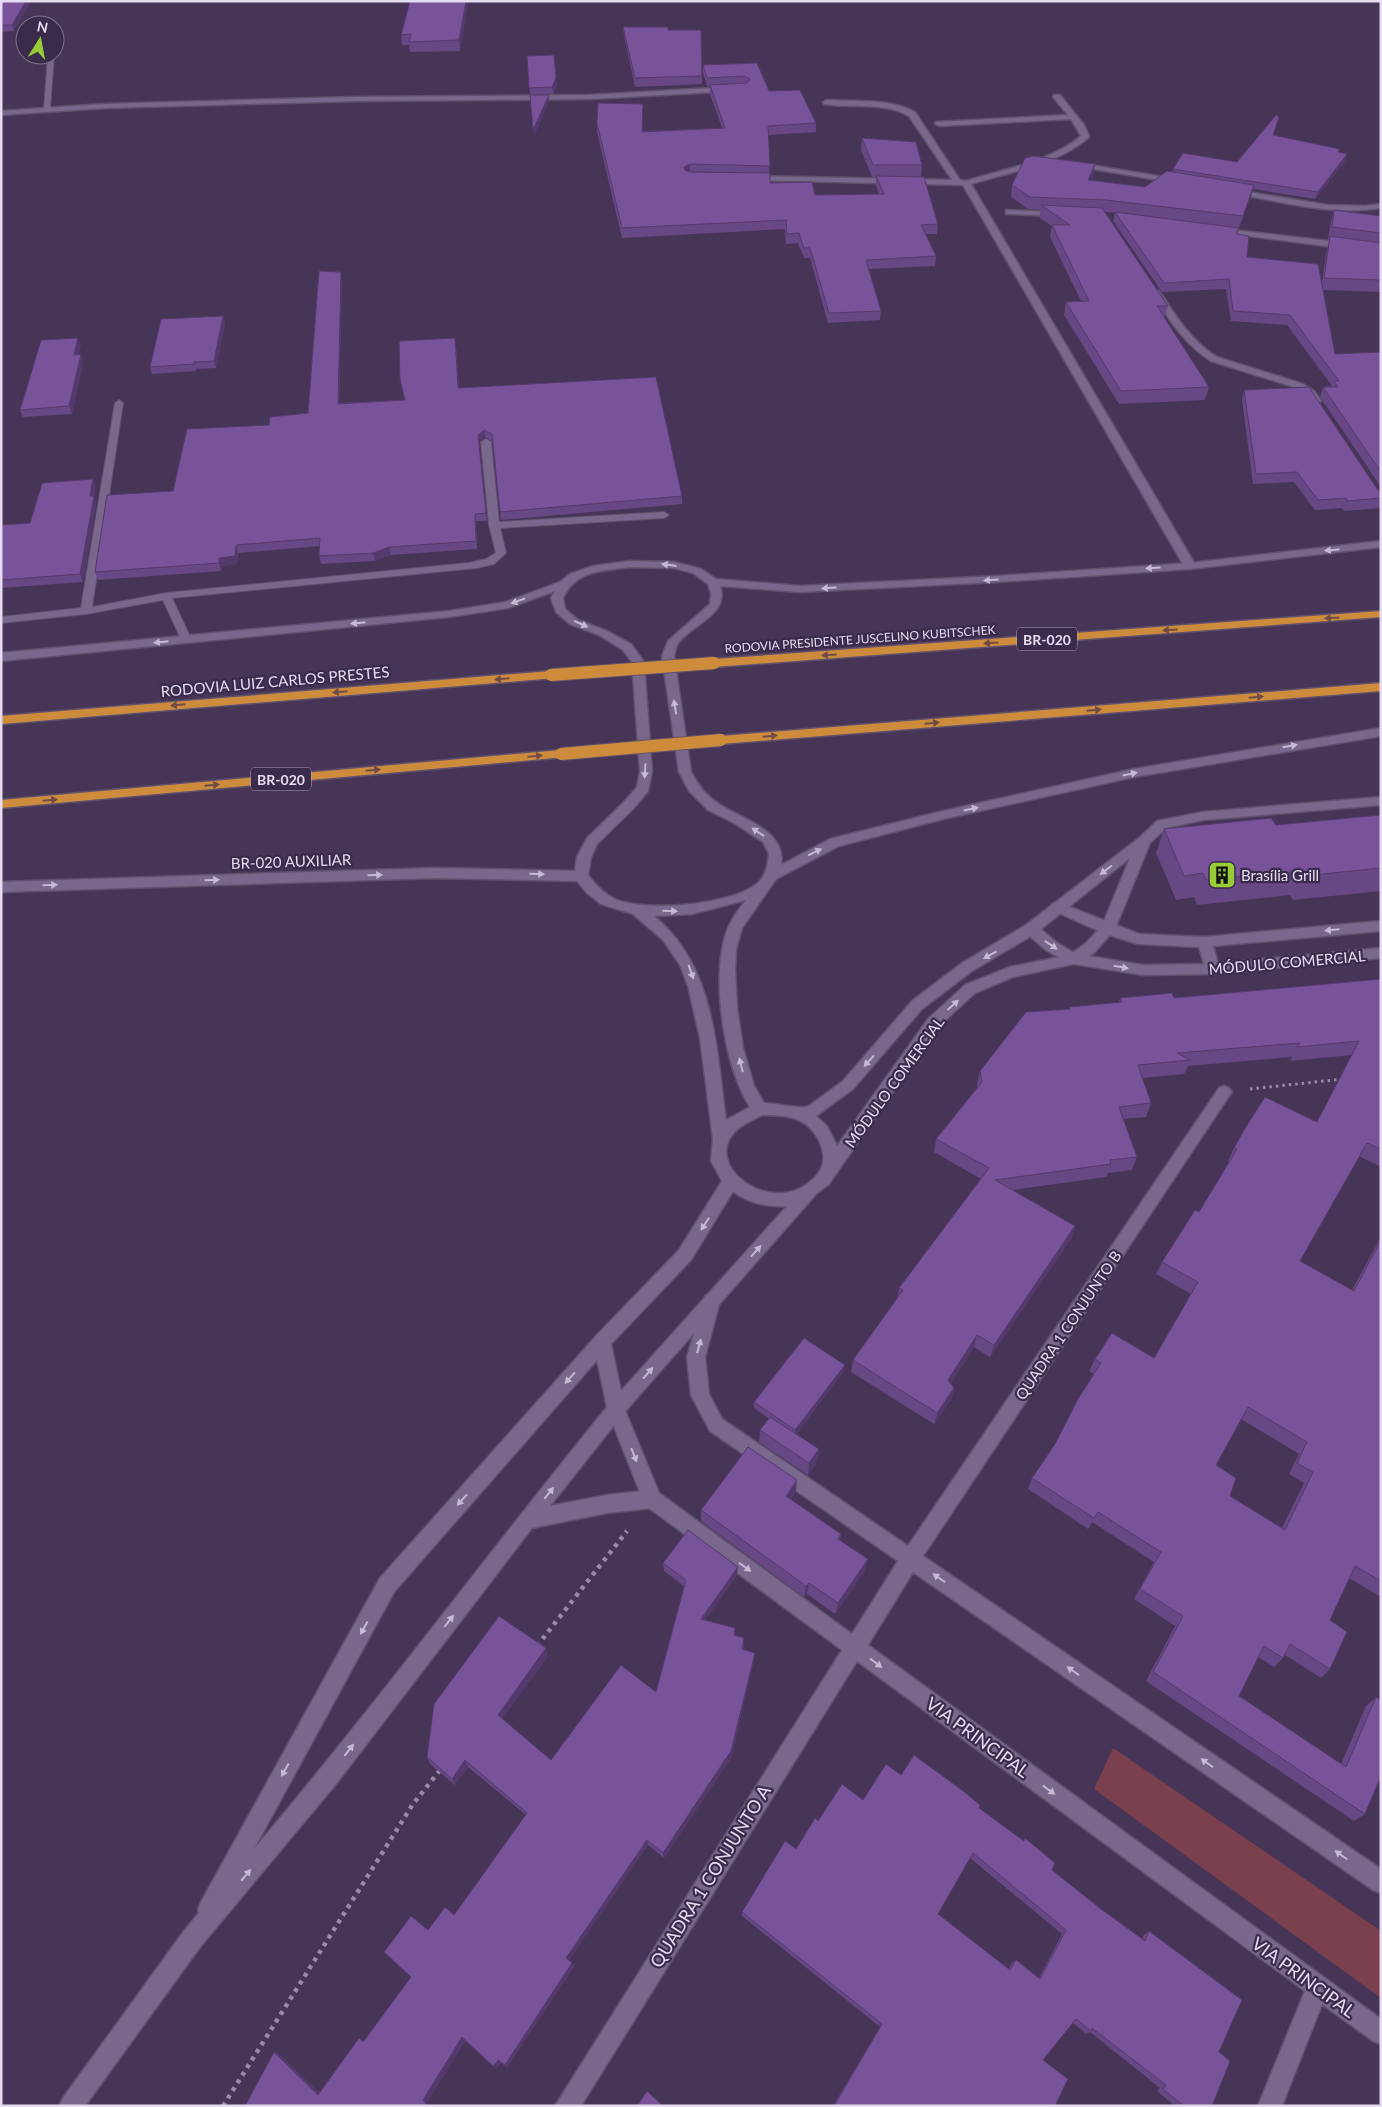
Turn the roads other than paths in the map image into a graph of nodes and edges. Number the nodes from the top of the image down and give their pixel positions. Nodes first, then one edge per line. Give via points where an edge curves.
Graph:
1 (50, 65) edge
2 (734, 89) edge
3 (1057, 97) dead end
4 (827, 102) dead end
5 (47, 110) junction
6 (1, 112) edge
7 (1073, 117) junction
8 (939, 124) dead end
9 (1047, 159) junction
10 (740, 178) edge
11 (961, 182) junction
12 (1184, 182) edge
13 (1224, 189) edge
14 (1381, 206) edge
15 (1008, 212) dead end
16 (1065, 214) edge
17 (1208, 229) edge
18 (1381, 250) edge
19 (1152, 288) edge
20 (119, 403) dead end
21 (1322, 410) edge
22 (486, 442) edge
23 (664, 515) dead end
24 (494, 525) junction
25 (1381, 544) edge
26 (1190, 566) junction
27 (713, 582) junction
28 (564, 584) junction
29 (166, 596) junction
30 (86, 612) junction
31 (1381, 614) edge
32 (1, 620) edge
33 (186, 640) junction
34 (1, 657) edge
35 (550, 675) joint
36 (1381, 687) edge
37 (1, 718) edge
38 (1381, 732) edge
39 (1381, 801) edge
40 (1, 804) edge
41 (1144, 841) junction
42 (581, 876) junction
43 (768, 881) junction
44 (1, 887) edge
45 (1057, 907) junction
46 (637, 910) junction
47 (1381, 926) edge
48 (1031, 929) junction
49 (1108, 930) junction
50 (1204, 942) junction
51 (1381, 953) edge
52 (1073, 959) junction
53 (1213, 969) junction
54 (1224, 1092) road end
55 (760, 1109) junction
56 (803, 1115) junction
57 (721, 1138) junction
58 (830, 1169) junction
59 (730, 1182) junction
60 (810, 1192) junction
61 (711, 1301) junction
62 (602, 1342) junction
63 (616, 1410) junction
64 (652, 1499) junction
65 (527, 1520) junction
66 (911, 1558) junction
67 (854, 1646) junction
68 (1380, 1879) edge
69 (192, 1939) junction
70 (1318, 1986) junction
71 (1381, 2032) edge
72 (71, 2106) edge
73 (567, 2106) edge
74 (1270, 2106) edge

1 - 5 lane
2 - 5 street via 590,97 356,99
3 - 7 street
4 - 11 street via 906,110
5 - 6 street
7 - 8 street
7 - 9 street via 1085,136 1079,143
9 - 11 street
9 - 12 street
10 - 11 street
11 - 26 street
13 - 14 street via 1332,208
15 - 16 street
17 - 18 street
19 - 21 street via 1191,344 1201,352 1300,386 1311,393
20 - 30 lane
22 - 24 lane
23 - 24 lane
24 - 29 lane via 501,553 486,564
25 -> 26 street
26 -> 27 street via 800,589
27 -> 28 street via 697,571 656,563 597,568 574,576
43 -> 27 street via 776,854 768,839 713,807 695,791 685,772 668,656 672,643 715,605 717,594
28 -> 33 street via 508,605 449,614
28 -> 42 street via 557,598 560,610 574,622 627,647 638,662 646,771 643,788 592,841 584,857
29 - 30 lane
29 - 33 lane
30 - 32 lane
31 -> 35 highway, RODOVIA PRESIDENTE JUSCELINO KUBITSCHEK / BR-020, bridge
33 -> 34 street
35 -> 37 highway, RODOVIA LUIZ CARLOS PRESTES / BR-020
40 -> 36 highway, BR-020, bridge via 722,740
43 -> 38 street via 835,842 943,815 1134,773
39 - 41 street, MÓDULO COMERCIAL via 1203,816 1162,824
41 -> 45 street, MÓDULO COMERCIAL
41 - 49 street, MÓDULO COMERCIAL
44 -> 42 street, BR-020 AUXILIAR via 435,873
42 - 46 street via 591,890 614,904
46 -> 43 street via 680,911 714,906 744,896
55 -> 43 street via 746,1084 738,1053 727,964 734,931
45 - 48 street, MÓDULO COMERCIAL
45 - 49 street, MÓDULO COMERCIAL
46 -> 57 street via 676,945 690,968 702,1009
47 -> 50 street, MÓDULO COMERCIAL
48 -> 52 street, MÓDULO COMERCIAL
48 -> 56 street, MÓDULO COMERCIAL via 967,967 917,1004 848,1085
49 - 50 street, MÓDULO COMERCIAL via 1138,940
49 - 52 street, MÓDULO COMERCIAL
50 - 53 street
51 - 53 street, MÓDULO COMERCIAL
52 -> 53 street, MÓDULO COMERCIAL via 1143,970
58 -> 52 street, MÓDULO COMERCIAL via 933,1023 970,989 1010,972
54 - 66 street, QUADRA 1 CONJUNTO B
55 - 56 street via 782,1109
55 - 57 street via 743,1115
56 - 58 street via 814,1122 829,1142
57 - 59 street via 718,1153 721,1168
58 - 60 street
59 - 60 street via 743,1192 777,1201 794,1199
59 -> 62 street via 685,1255
61 -> 60 street
63 -> 61 street
66 -> 61 street via 716,1425 700,1395 696,1358
62 - 63 street
62 -> 69 street via 387,1585
63 -> 64 street
65 -> 63 street
64 - 65 street via 607,1504
64 -> 67 street, VIA PRINCIPAL
69 -> 65 street via 328,1777
66 - 67 street, QUADRA 1 CONJUNTO B
68 -> 66 street
67 -> 70 street, VIA PRINCIPAL
67 - 73 street, QUADRA 1 CONJUNTO A
69 - 72 street
70 - 71 street, VIA PRINCIPAL
70 - 74 street

